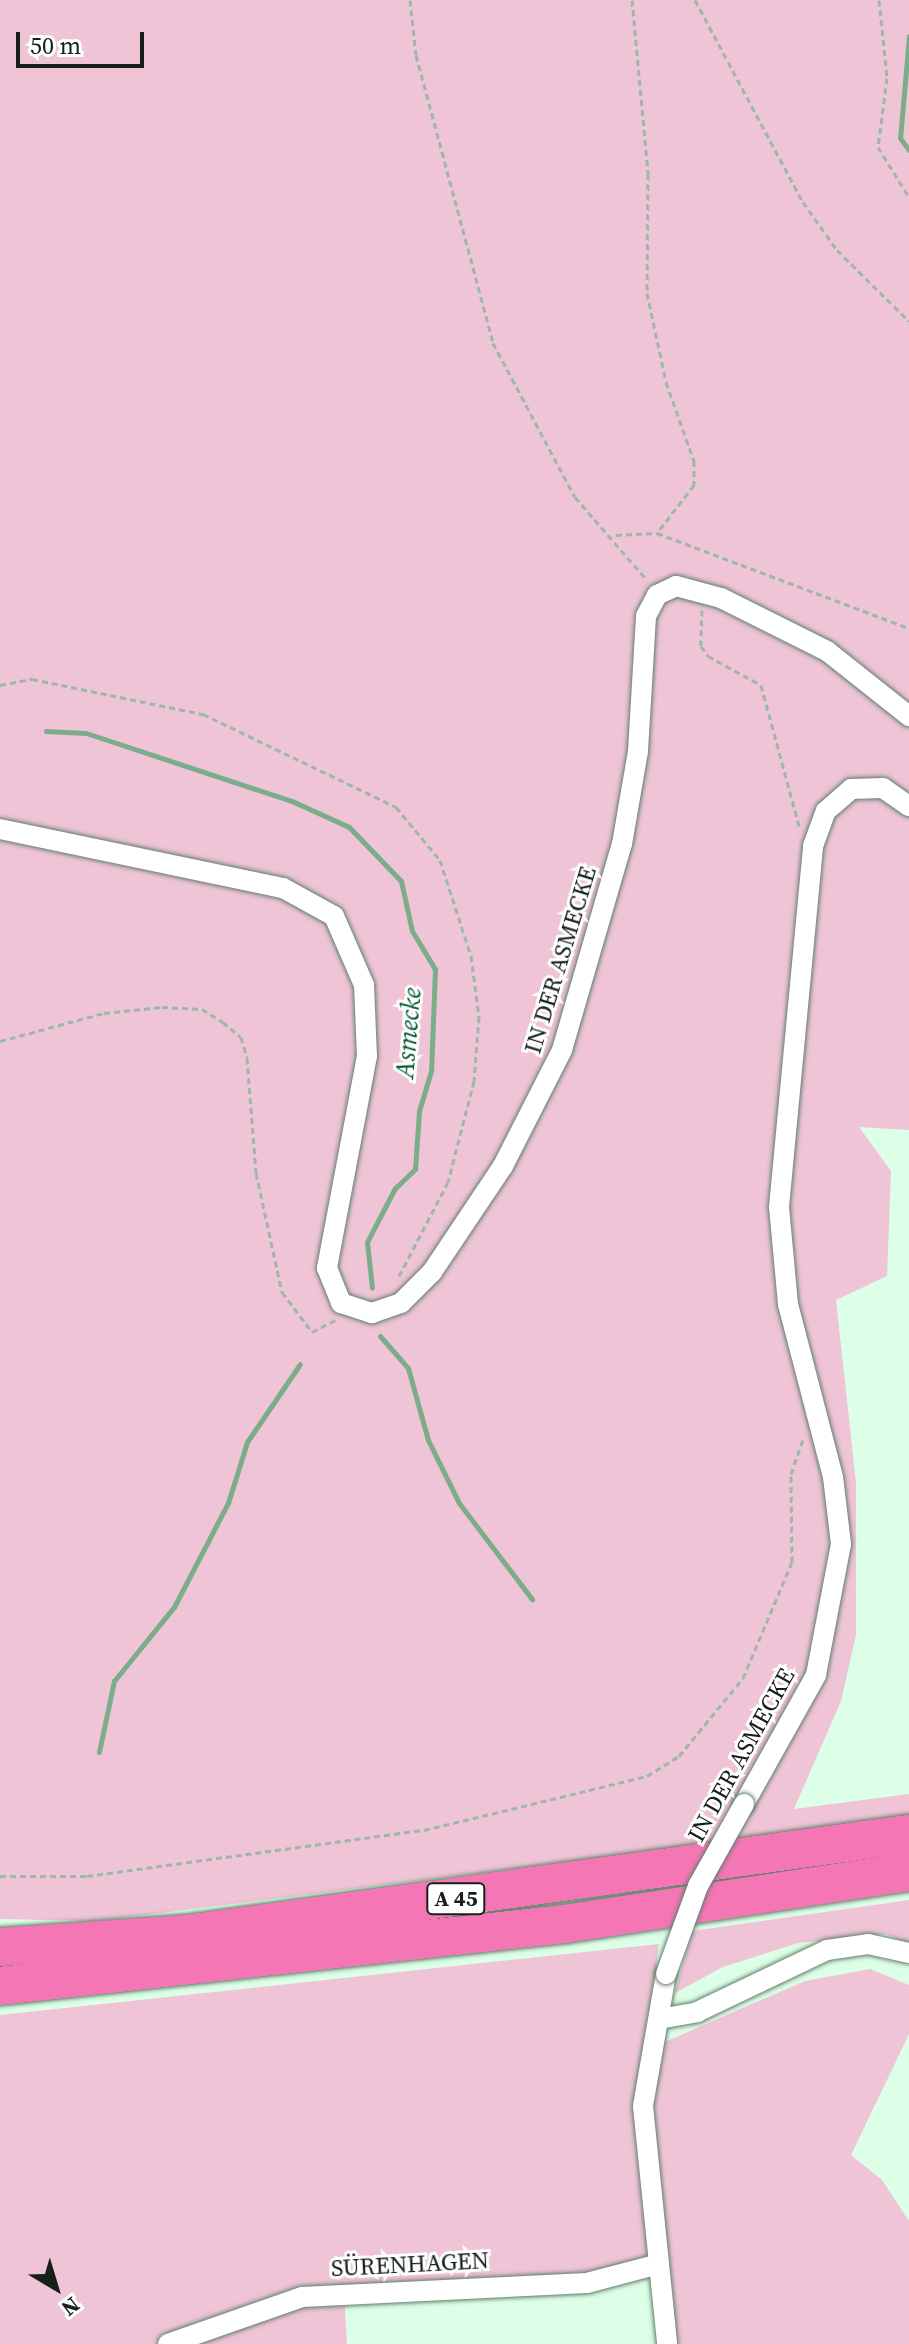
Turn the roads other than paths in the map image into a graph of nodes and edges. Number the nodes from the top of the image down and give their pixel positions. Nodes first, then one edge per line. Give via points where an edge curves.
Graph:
1 (909, 716) edge
2 (909, 806) edge
3 (0, 829) edge
4 (909, 1834) edge
5 (909, 1872) edge
6 (0, 1947) edge
7 (909, 1953) edge
8 (0, 1986) edge
9 (659, 2019) junction
10 (659, 2264) junction
11 (168, 2344) edge
12 (667, 2344) edge

1 - 3 street, IN DER ASMECKE via 827,651 699,591 676,586 657,595 646,616 638,751 622,844 562,1050 503,1166 432,1272 391,1309 351,1310 334,1293 327,1268 367,1056 364,985 344,928 323,906 283,888
2 - 9 street, IN DER ASMECKE, bridge via 883,788 851,789 826,811 813,846 779,1207 788,1304 818,1417 841,1544 834,1604 816,1675 698,1886 666,1974
4 - 6 highway, A 45 via 203,1932
5 - 8 highway, A 45 via 533,1928
7 - 9 street via 868,1944 827,1950 697,2012
9 - 10 street, IN DER ASMECKE via 643,2106
10 - 11 street, SÜRENHAGEN via 587,2283 302,2297
10 - 12 street, IN DER ASMECKE

